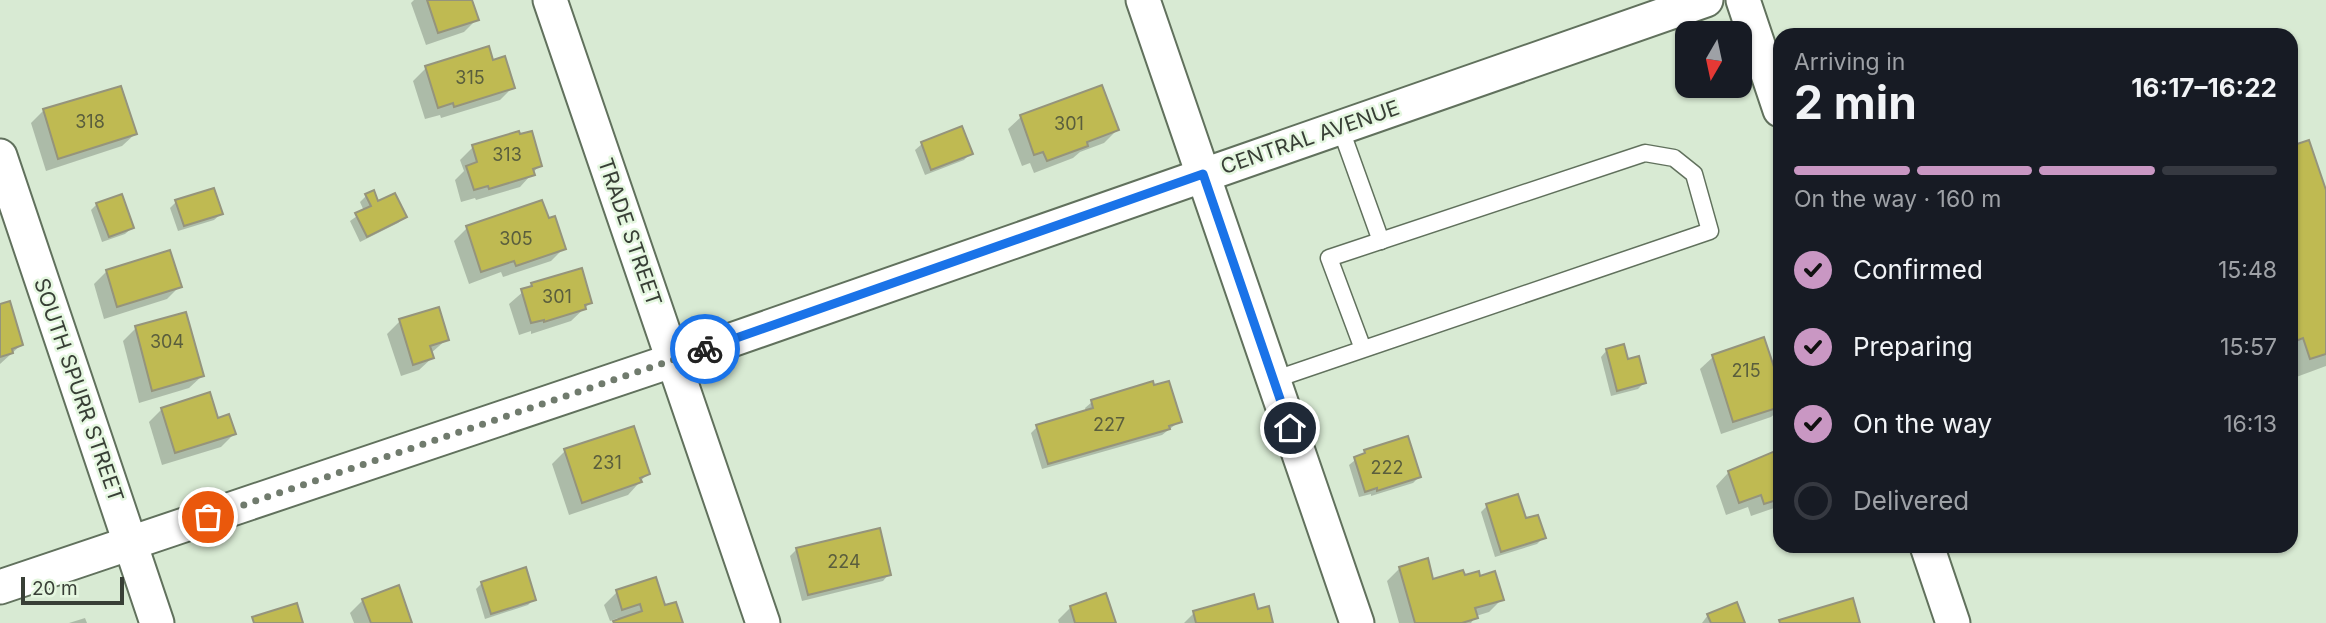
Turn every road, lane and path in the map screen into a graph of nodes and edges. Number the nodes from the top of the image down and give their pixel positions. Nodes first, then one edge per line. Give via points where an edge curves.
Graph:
1 (550, 0) edge
2 (1143, 0) edge
3 (1706, 0) edge
4 (1742, 0) edge
5 (1773, 90) edge
6 (1340, 127) junction
7 (0, 156) edge
8 (1203, 174) junction
9 (1381, 241) junction
10 (1363, 349) junction
11 (674, 360) junction
12 (1273, 380) junction
13 (130, 543) junction
14 (1929, 553) edge
15 (0, 587) edge
16 (157, 623) edge
17 (763, 623) edge
18 (1357, 623) edge
19 (1953, 623) edge

1 - 11 street, TRADE STREET
2 - 8 street
3 - 6 street, CENTRAL AVENUE
4 - 5 street
6 - 8 street, CENTRAL AVENUE
6 - 9 lane
7 - 13 street, SOUTH SPURR STREET
8 - 11 street, CENTRAL AVENUE
8 - 12 street
9 - 10 lane via 1329,258
9 - 10 lane via 1645,153 1674,158 1694,174 1710,231
10 - 12 lane
11 - 13 street, CENTRAL AVENUE
11 - 17 street, TRADE STREET
12 - 18 street
13 - 15 street, CENTRAL AVENUE
13 - 16 street, SOUTH SPURR STREET
14 - 19 street

